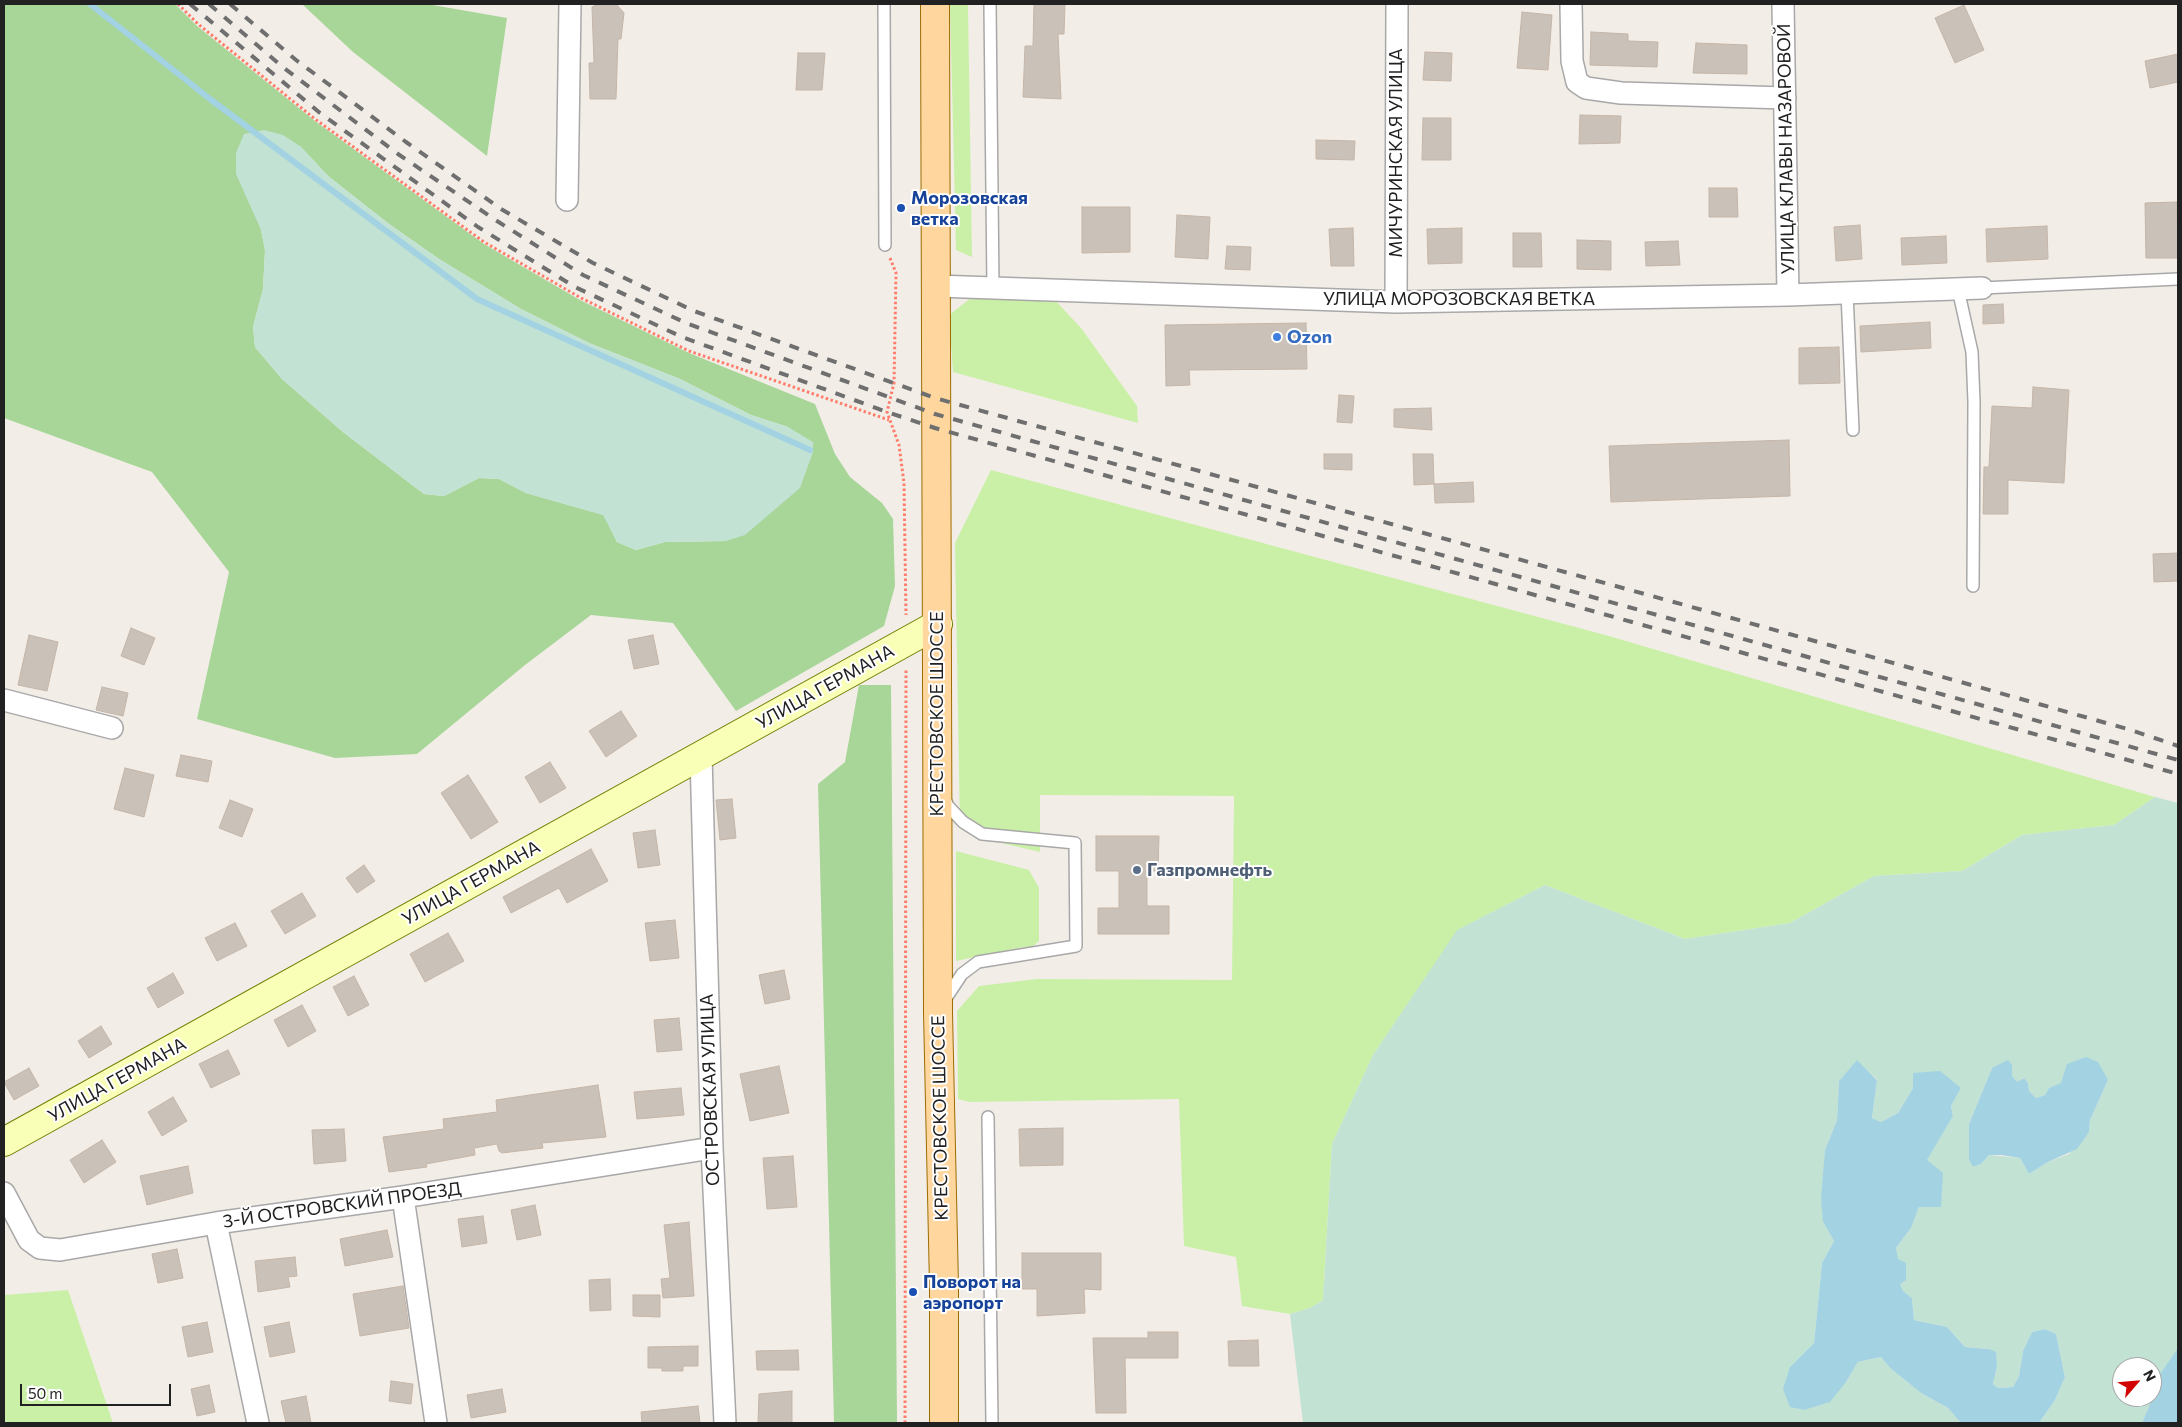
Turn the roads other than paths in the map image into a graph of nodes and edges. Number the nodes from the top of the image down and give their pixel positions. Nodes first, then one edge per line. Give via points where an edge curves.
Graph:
1 (570, 4) edge
2 (884, 4) edge
3 (935, 4) edge
4 (990, 4) edge
5 (1397, 4) edge
6 (1571, 4) edge
7 (1783, 4) edge
8 (1785, 98) junction
9 (567, 200) dead end
10 (885, 245) road end
11 (2178, 279) edge
12 (936, 286) junction
13 (994, 288) junction
14 (1982, 288) joint
15 (1958, 289) junction
16 (1847, 293) junction
17 (1788, 295) junction
18 (1396, 302) junction
19 (1854, 430) dead end
20 (1972, 586) dead end
21 (938, 624) junction
22 (4, 700) edge
23 (112, 728) dead end
24 (701, 756) junction
25 (937, 783) junction
26 (938, 1012) junction
27 (988, 1117) dead end
28 (4, 1142) edge
29 (712, 1148) junction
30 (4, 1193) edge
31 (404, 1197) junction
32 (216, 1223) junction
33 (258, 1423) edge
34 (436, 1423) edge
35 (725, 1423) edge
36 (944, 1423) edge
37 (992, 1423) edge

1 - 9 street
2 - 10 lane
3 - 12 main road, КРЕСТОВСКОЕ ШОССЕ
4 - 13 lane
5 - 18 street, МИЧУРИНСКАЯ УЛИЦА
6 - 8 street via 1573,68 1577,82 1586,88 1621,93
7 - 8 street, УЛИЦА КЛАВЫ НАЗАРОВОЙ
8 - 17 street, УЛИЦА КЛАВЫ НАЗАРОВОЙ
11 - 14 lane
12 - 13 street, УЛИЦА МОРОЗОВСКАЯ ВЕТКА
12 - 21 main road, КРЕСТОВСКОЕ ШОССЕ
13 - 18 street, УЛИЦА МОРОЗОВСКАЯ ВЕТКА
14 - 15 street, УЛИЦА МОРОЗОВСКАЯ ВЕТКА
15 - 16 street, УЛИЦА МОРОЗОВСКАЯ ВЕТКА
15 - 20 lane via 1972,352
16 - 17 street, УЛИЦА МОРОЗОВСКАЯ ВЕТКА
16 - 19 lane
17 - 18 street, УЛИЦА МОРОЗОВСКАЯ ВЕТКА
21 - 24 street, УЛИЦА ГЕРМАНА
21 - 25 main road, КРЕСТОВСКОЕ ШОССЕ
22 - 23 street
24 - 28 street, УЛИЦА ГЕРМАНА
24 - 29 street, ОСТРОВСКАЯ УЛИЦА
25 - 26 main road, КРЕСТОВСКОЕ ШОССЕ
25 - 26 lane via 948,806 963,822 982,834 1075,843 1076,946 978,962 962,974
26 - 36 main road, КРЕСТОВСКОЕ ШОССЕ
27 - 37 lane
29 - 31 street, 3-Й ОСТРОВСКИЙ ПРОЕЗД
29 - 35 street, ОСТРОВСКАЯ УЛИЦА
30 - 32 street, 3-Й ОСТРОВСКИЙ ПРОЕЗД via 29,1240 40,1248 60,1250
31 - 32 street, 3-Й ОСТРОВСКИЙ ПРОЕЗД
31 - 34 street
32 - 33 street

